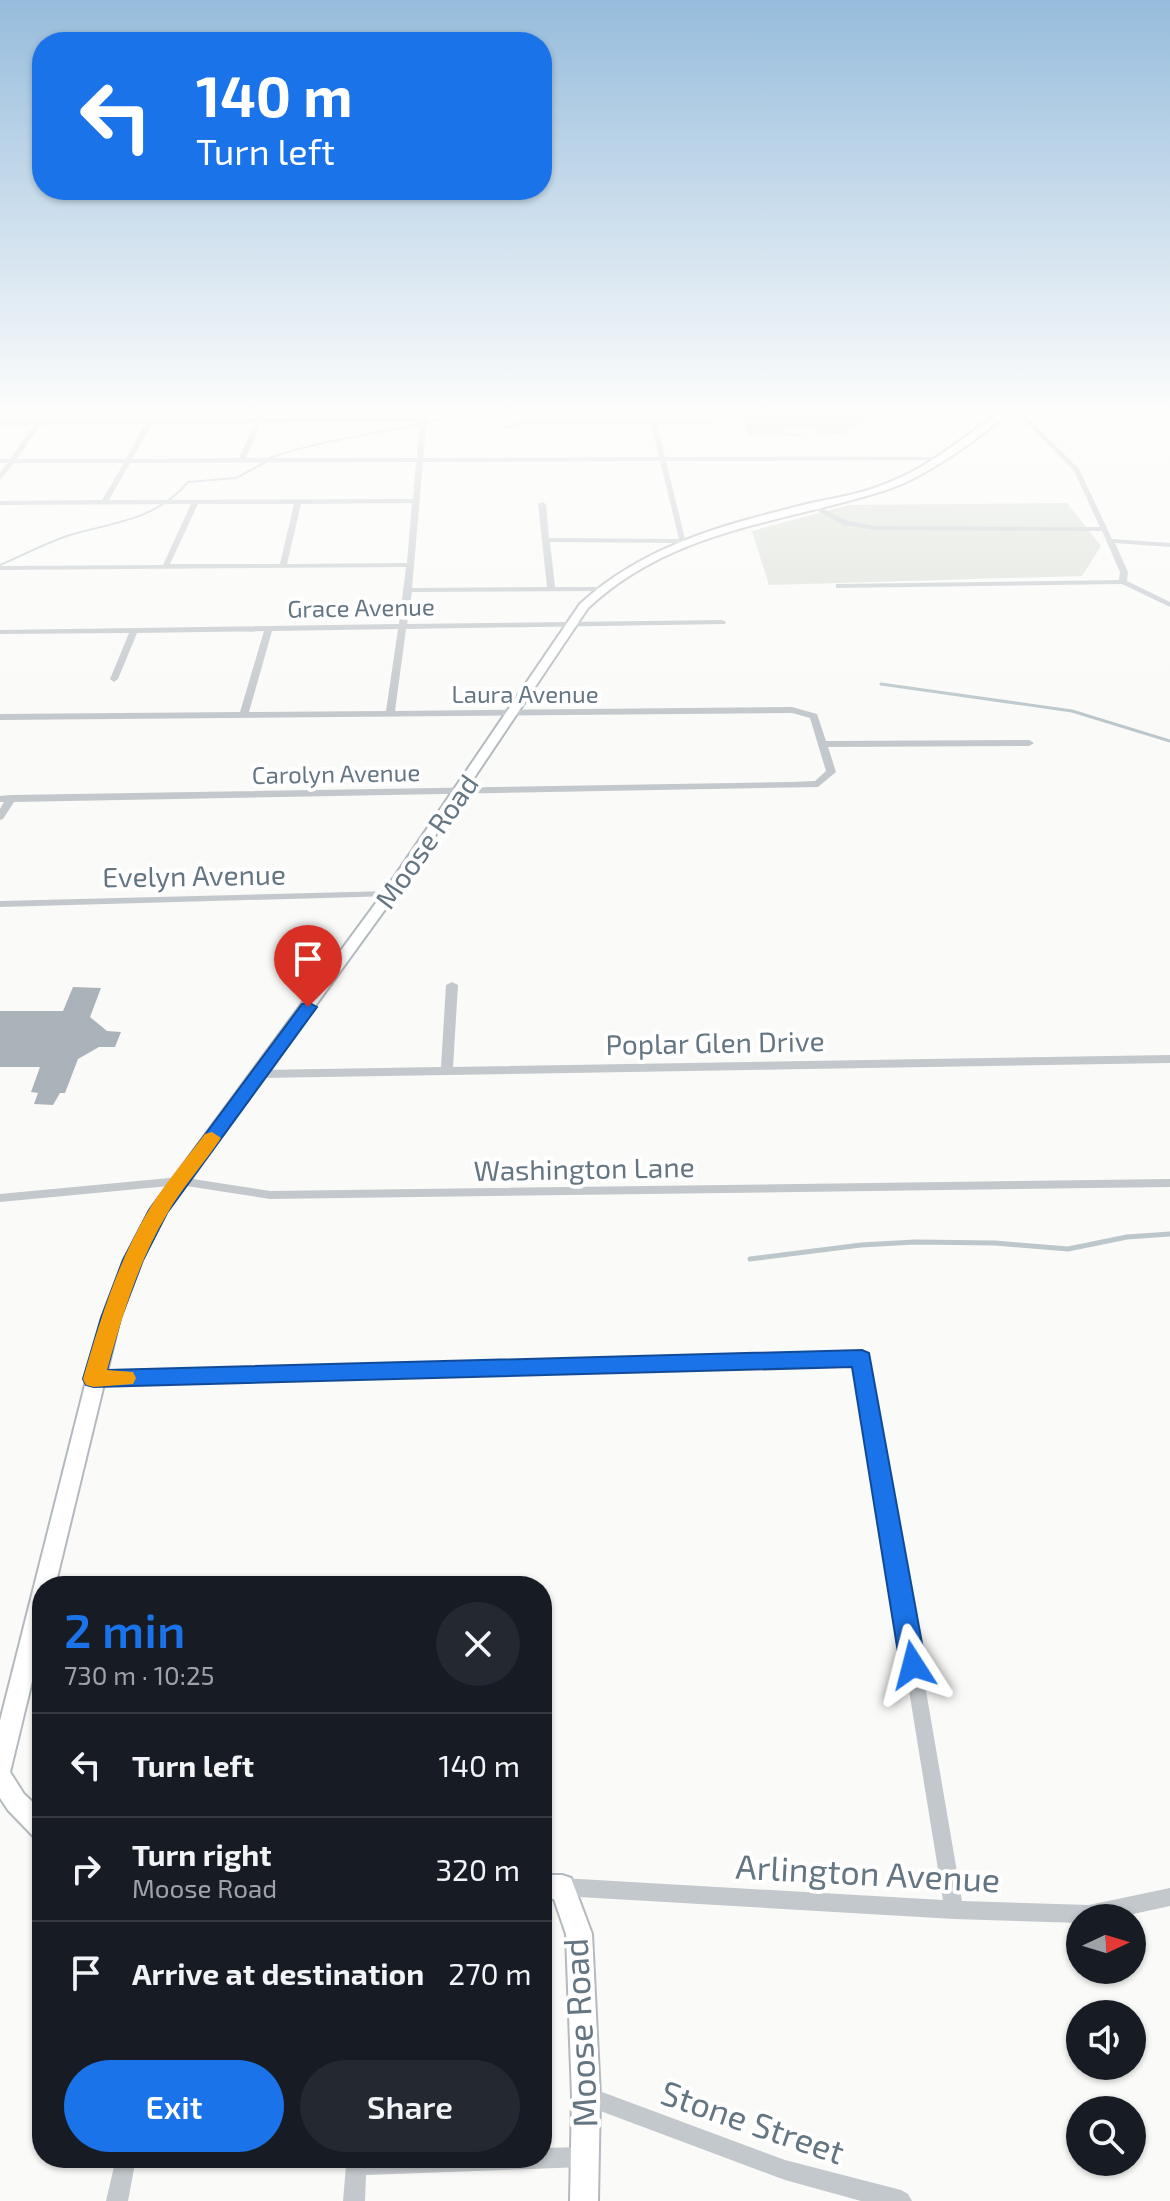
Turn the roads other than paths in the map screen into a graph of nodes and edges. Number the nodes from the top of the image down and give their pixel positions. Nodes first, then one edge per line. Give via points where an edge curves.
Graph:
1 (190, 515) edge
2 (295, 515) edge
3 (415, 515) edge
4 (543, 515) edge
5 (676, 515) edge
6 (785, 515) edge
7 (830, 515) edge
8 (1098, 515) edge
9 (1105, 529) junction
10 (547, 540) junction
11 (683, 541) junction
12 (1110, 541) junction
13 (1170, 545) edge
14 (411, 565) junction
15 (283, 566) junction
16 (0, 568) edge
17 (165, 568) junction
18 (1123, 582) junction
19 (839, 586) dead end
20 (551, 588) junction
21 (598, 589) junction
22 (408, 590) junction
23 (1170, 605) edge
24 (722, 622) dead end
25 (571, 624) junction
26 (403, 627) junction
27 (269, 628) junction
28 (134, 631) junction
29 (0, 632) edge
30 (114, 679) dead end
31 (513, 713) junction
32 (390, 714) junction
33 (243, 716) junction
34 (0, 717) edge
35 (1029, 743) dead end
36 (824, 744) junction
37 (460, 792) junction
38 (5, 798) edge
39 (0, 817) edge
40 (389, 894) junction
41 (0, 904) edge
42 (452, 985) dead end
43 (1170, 1059) edge
44 (447, 1070) junction
45 (260, 1074) junction
46 (180, 1181) junction
47 (1170, 1183) edge
48 (0, 1198) edge
49 (94, 1379) junction
50 (46, 1576) edge
51 (32, 1635) edge
52 (0, 1768) edge
53 (0, 1777) edge
54 (32, 1818) edge
55 (552, 1887) edge
56 (1170, 1897) edge
57 (954, 1910) junction
58 (586, 2096) junction
59 (584, 2157) junction
60 (552, 2158) edge
61 (124, 2168) edge
62 (356, 2168) edge
63 (117, 2201) edge
64 (354, 2201) edge
65 (584, 2201) edge
66 (901, 2201) edge

1 - 17 street
2 - 15 street
3 - 14 street
4 - 10 street
5 - 11 street
6 - 11 street, Moose Road
7 - 9 street via 875,528
8 - 9 street
9 - 12 street
10 - 11 street
10 - 20 street
11 - 21 street, Moose Road
12 - 13 street
12 - 18 street
14 - 15 street
14 - 22 street
15 - 17 street
16 - 17 street
18 - 19 street
18 - 23 street
20 - 21 street
20 - 22 street
21 - 25 street, Moose Road
22 - 26 street
24 - 25 street, Grace Avenue
25 - 26 street, Grace Avenue
25 - 31 street, Moose Road
26 - 27 street, Grace Avenue
26 - 32 street
27 - 28 street, Grace Avenue
27 - 33 street
28 - 29 street, Grace Avenue
28 - 30 street
31 - 32 street, Laura Avenue
31 - 36 street, Laura Avenue via 792,710 814,716
31 - 37 street, Moose Road
32 - 33 street, Laura Avenue
33 - 34 street, Laura Avenue
35 - 36 street
36 - 37 street, Carolyn Avenue via 831,772 818,784
37 - 38 street, Carolyn Avenue
37 - 40 street, Moose Road
38 - 39 street
40 - 41 street, Evelyn Avenue
40 - 45 street, Moose Road
42 - 44 street
43 - 44 street, Poplar Glen Drive
44 - 45 street, Poplar Glen Drive
45 - 46 street, Moose Road
46 - 47 street, Washington Lane via 270,1195
46 - 48 street, Washington Lane
46 - 49 street, Moose Road via 133,1260
49 - 50 street, Moose Road
49 - 57 street via 862,1358
51 - 52 street
53 - 54 street
55 - 57 street, Arlington Avenue
55 - 58 street, Moose Road via 579,1934
56 - 57 street, Arlington Avenue via 1089,1914
58 - 59 street, Moose Road
58 - 66 street, Stone Street via 785,2170
59 - 60 street
59 - 65 street, Moose Road
61 - 63 street
62 - 64 street

